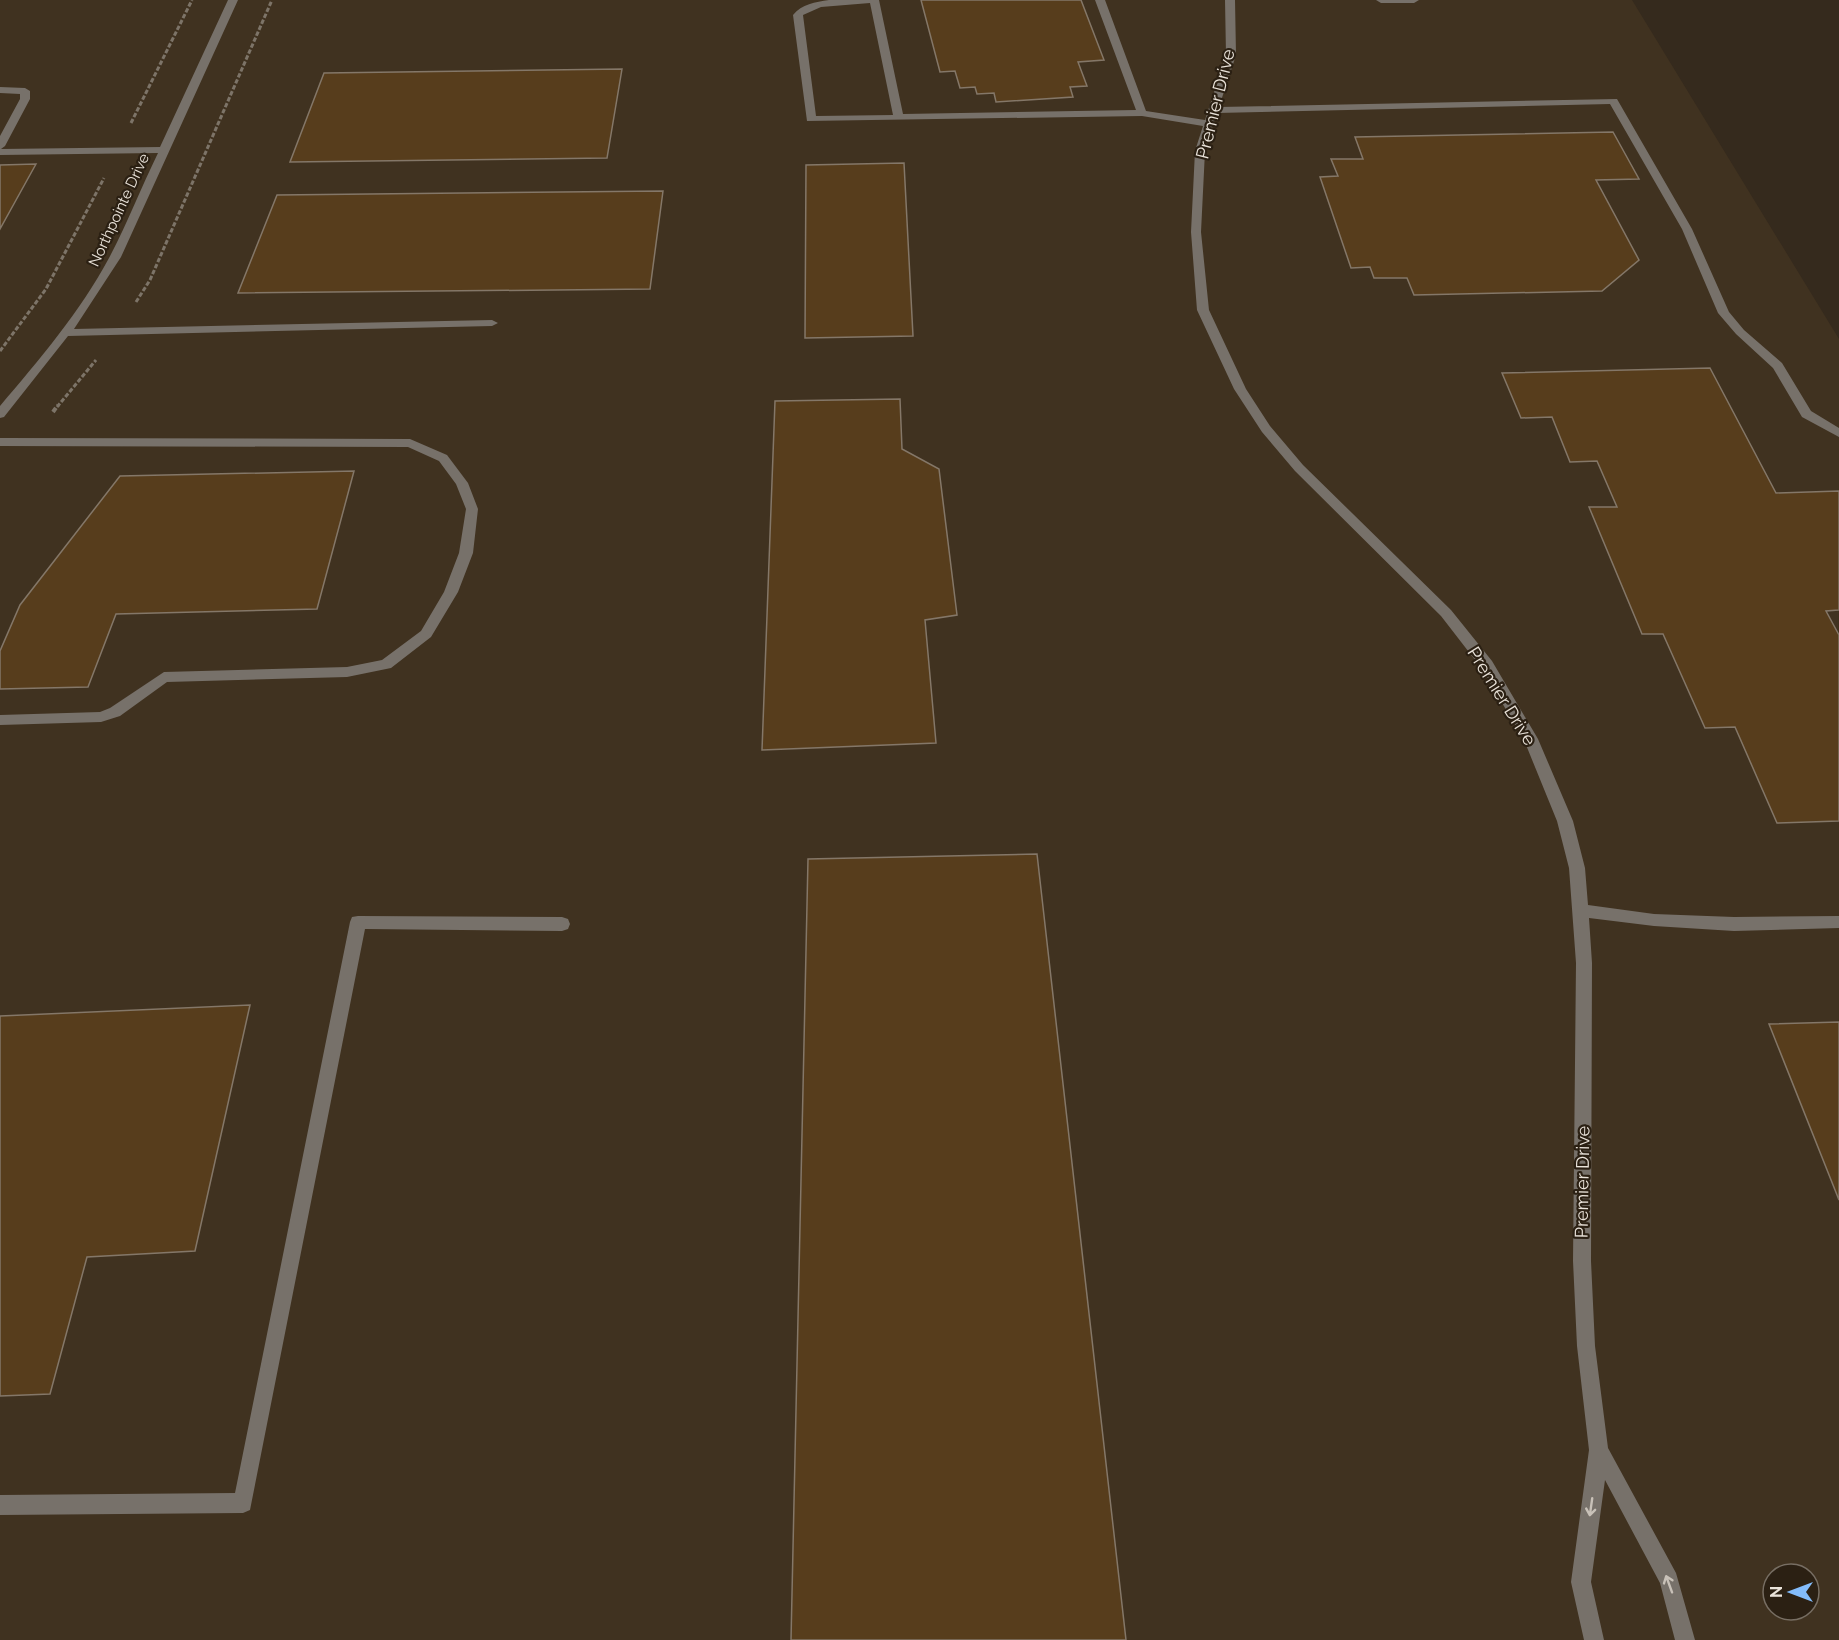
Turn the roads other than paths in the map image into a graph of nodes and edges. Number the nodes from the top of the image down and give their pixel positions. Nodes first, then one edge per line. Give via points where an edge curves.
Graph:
1 (232, 0) edge
2 (1100, 0) edge
3 (1230, 0) edge
4 (1381, 0) edge
5 (1414, 0) edge
6 (0, 90) edge
7 (1214, 110) junction
8 (1142, 113) junction
9 (899, 118) junction
10 (1208, 124) junction
11 (0, 146) edge
12 (164, 150) junction
13 (0, 152) edge
14 (492, 323) dead end
15 (68, 333) junction
16 (0, 414) edge
17 (1839, 433) edge
18 (0, 442) edge
19 (0, 720) edge
20 (1582, 911) junction
21 (1839, 921) edge
22 (562, 924) dead end
23 (1599, 1450) junction
24 (0, 1505) edge
25 (1594, 1640) edge
26 (1685, 1640) edge

1 - 12 street, Northpointe Drive
2 - 8 street
3 - 7 street, Premier Drive via 1231,56
4 - 5 street
6 - 11 street via 26,91 26,99
7 - 10 street, Premier Drive
7 - 17 street via 1613,101 1687,229 1724,313 1778,366 1806,414
8 - 9 street
8 - 10 street
9 - 9 street via 811,119 800,10 811,4 874,0
10 - 20 street, Premier Drive via 1200,151 1196,231 1203,310 1218,346 1266,429 1299,468 1446,613 1487,665 1531,739 1565,821 1577,868
12 - 13 street
12 - 15 street, Northpointe Drive via 116,257
14 - 15 street
15 - 16 street, Northpointe Drive
18 - 19 street via 410,442 442,458 462,483 472,509 466,553 451,592 426,634 386,664 347,672 165,677 115,712 101,717
20 - 21 street via 1734,924
20 - 23 street, Premier Drive via 1582,1261 1586,1346
22 - 24 street via 358,922 243,1503
23 -> 25 street, Premier Drive via 1581,1582
26 -> 23 street, Premier Drive via 1669,1580

